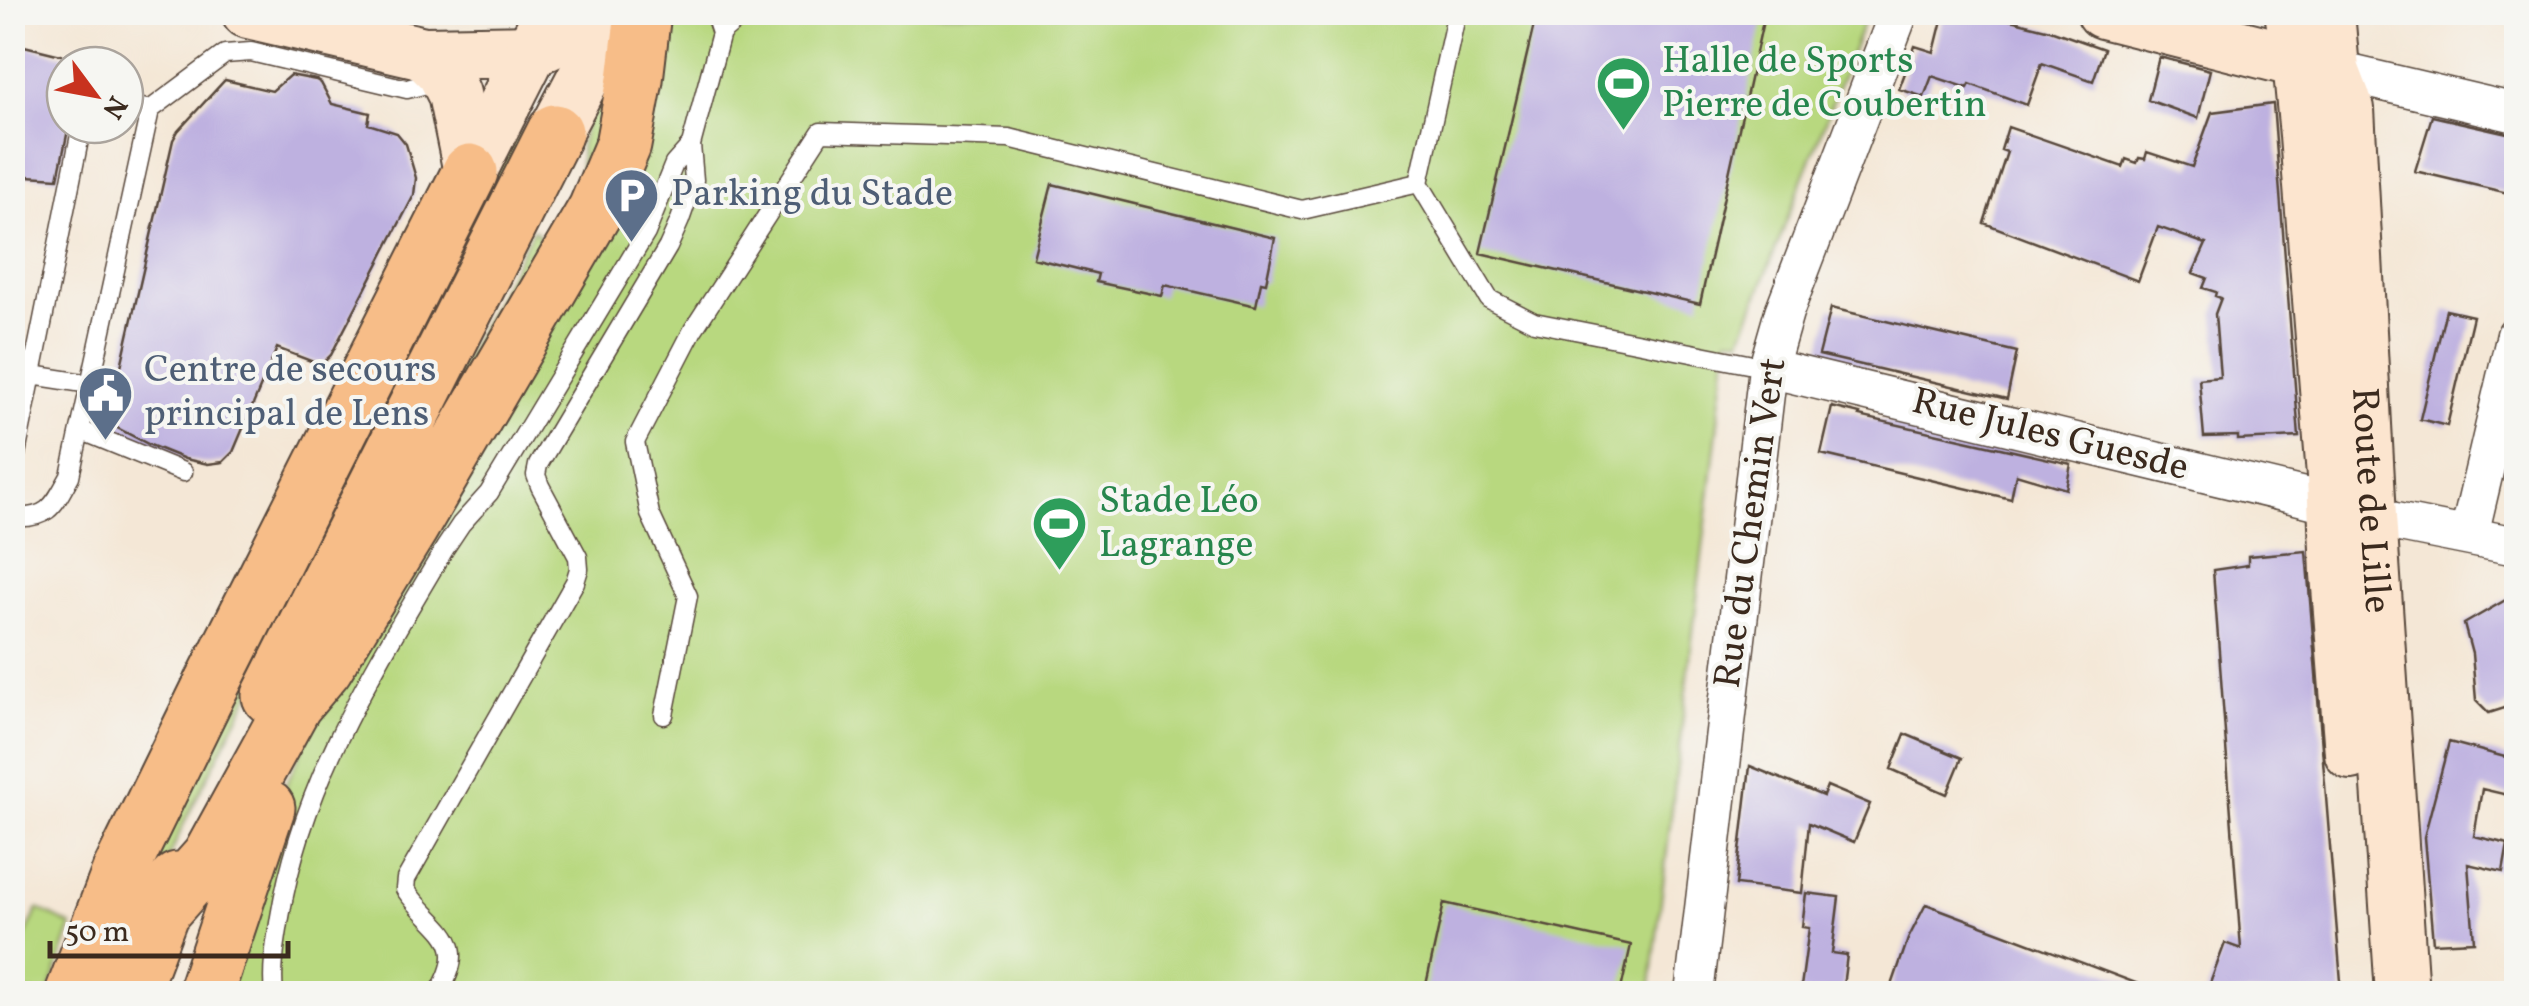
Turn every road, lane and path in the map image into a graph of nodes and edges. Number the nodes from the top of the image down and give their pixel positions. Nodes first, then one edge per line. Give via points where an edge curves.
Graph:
1 (248, 12) edge
2 (610, 12) edge
3 (618, 12) edge
4 (642, 12) edge
5 (714, 12) edge
6 (746, 12) edge
7 (1899, 12) edge
8 (2103, 12) edge
9 (2328, 12) edge
10 (1456, 16) dead end
11 (532, 25) edge
12 (721, 33) junction
13 (2312, 53) edge
14 (446, 61) junction
15 (145, 109) edge
16 (150, 110) junction
17 (2516, 113) edge
18 (556, 132) junction
19 (78, 145) edge
20 (691, 146) junction
21 (470, 172) junction
22 (1418, 183) junction
23 (557, 279) junction
24 (2516, 335) edge
25 (2342, 355) dead end
26 (1768, 368) junction
27 (32, 374) junction
28 (90, 384) junction
29 (80, 430) junction
30 (184, 472) dead end
31 (12, 474) edge
32 (2351, 510) junction
33 (12, 517) edge
34 (2468, 535) junction
35 (2516, 546) edge
36 (2377, 608) junction
37 (326, 667) junction
38 (2346, 698) junction
39 (664, 715) dead end
40 (161, 912) junction
41 (73, 994) edge
42 (130, 994) edge
43 (205, 994) edge
44 (274, 994) edge
45 (438, 994) edge
46 (1694, 994) edge
47 (2368, 994) edge
48 (2387, 994) edge
49 (2402, 994) edge

1 - 14 main road
2 - 11 main road
3 - 18 main road
4 - 23 highway via 622,145
5 - 12 lane
6 - 12 lane
7 - 26 street, Rue du Chemin Vert
8 - 13 main road
9 - 13 main road, Route de Lille
10 - 22 lane
11 - 14 main road
11 - 18 main road
11 - 21 main road
12 - 20 lane
13 - 17 street
13 - 32 main road, Route de Lille via 2333,476
14 - 16 lane via 407,90 251,52 225,54
14 - 21 main road
15 - 16 lane
16 - 28 lane
18 - 23 highway via 566,229
18 - 40 highway
19 - 27 lane
20 - 44 lane via 674,164 646,233 489,493 445,548 357,697 306,817 285,889
20 - 45 lane via 694,180 668,247 538,465 540,486 578,558 575,582 406,878 410,897 450,942 453,958
21 - 41 highway via 120,872
22 - 26 lane via 1489,299 1534,322
22 - 39 lane via 1302,210 1009,138 821,132 692,330 635,442 650,514 688,596
23 - 37 highway
24 - 34 street
25 - 36 lane via 2355,549
26 - 32 street, Rue Jules Guesde
26 - 46 street, Rue du Chemin Vert
27 - 28 lane
27 - 31 lane
28 - 29 lane
29 - 30 lane
29 - 33 lane via 70,476 54,506 31,519
32 - 34 street, Rue Jules Guesde
32 - 36 main road, Route de Lille
32 - 38 main road, Route de Lille
34 - 35 street, Rue Jules Guesde
36 - 49 main road, Route de Lille
37 - 40 highway via 294,704 210,858
37 - 43 highway via 316,704 266,809
38 - 47 main road, Route de Lille
38 - 48 lane via 2361,715 2372,746
40 - 42 highway

